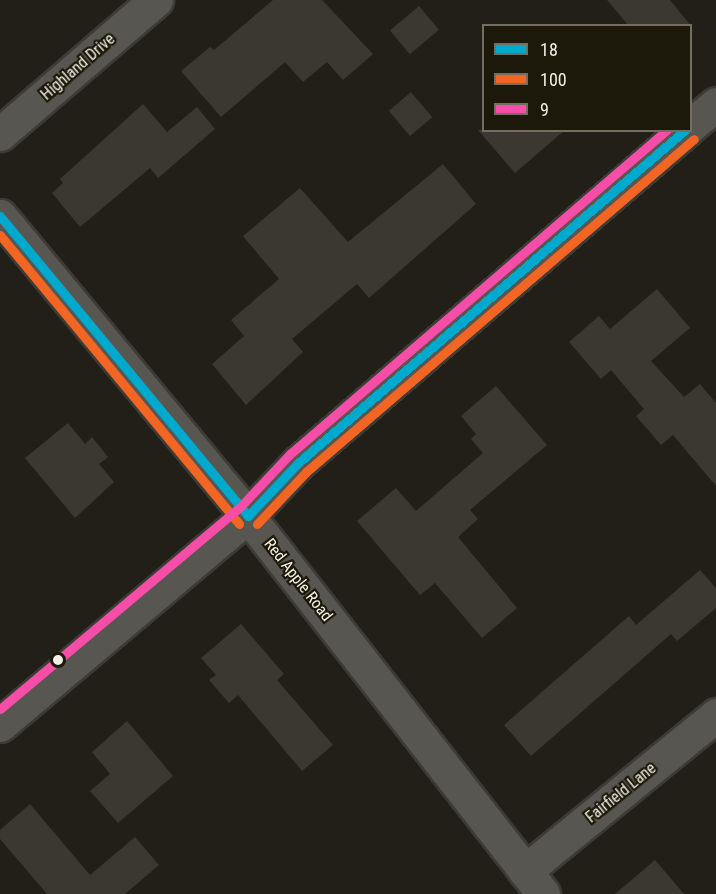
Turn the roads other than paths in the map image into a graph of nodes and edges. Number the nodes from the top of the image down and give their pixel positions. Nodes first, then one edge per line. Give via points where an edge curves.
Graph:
1 (156, 0) edge
2 (716, 104) edge
3 (692, 124) edge
4 (684, 132) edge
5 (0, 134) edge
6 (0, 216) edge
7 (248, 516) junction
8 (716, 715) edge
9 (0, 725) edge
10 (534, 883) edge

1 - 5 street, Highland Drive
2 - 3 street
4 - 7 street via 298,463
6 - 7 street, Red Apple Road
7 - 9 street
7 - 10 street, Red Apple Road
8 - 10 street, Fairfield Lane

